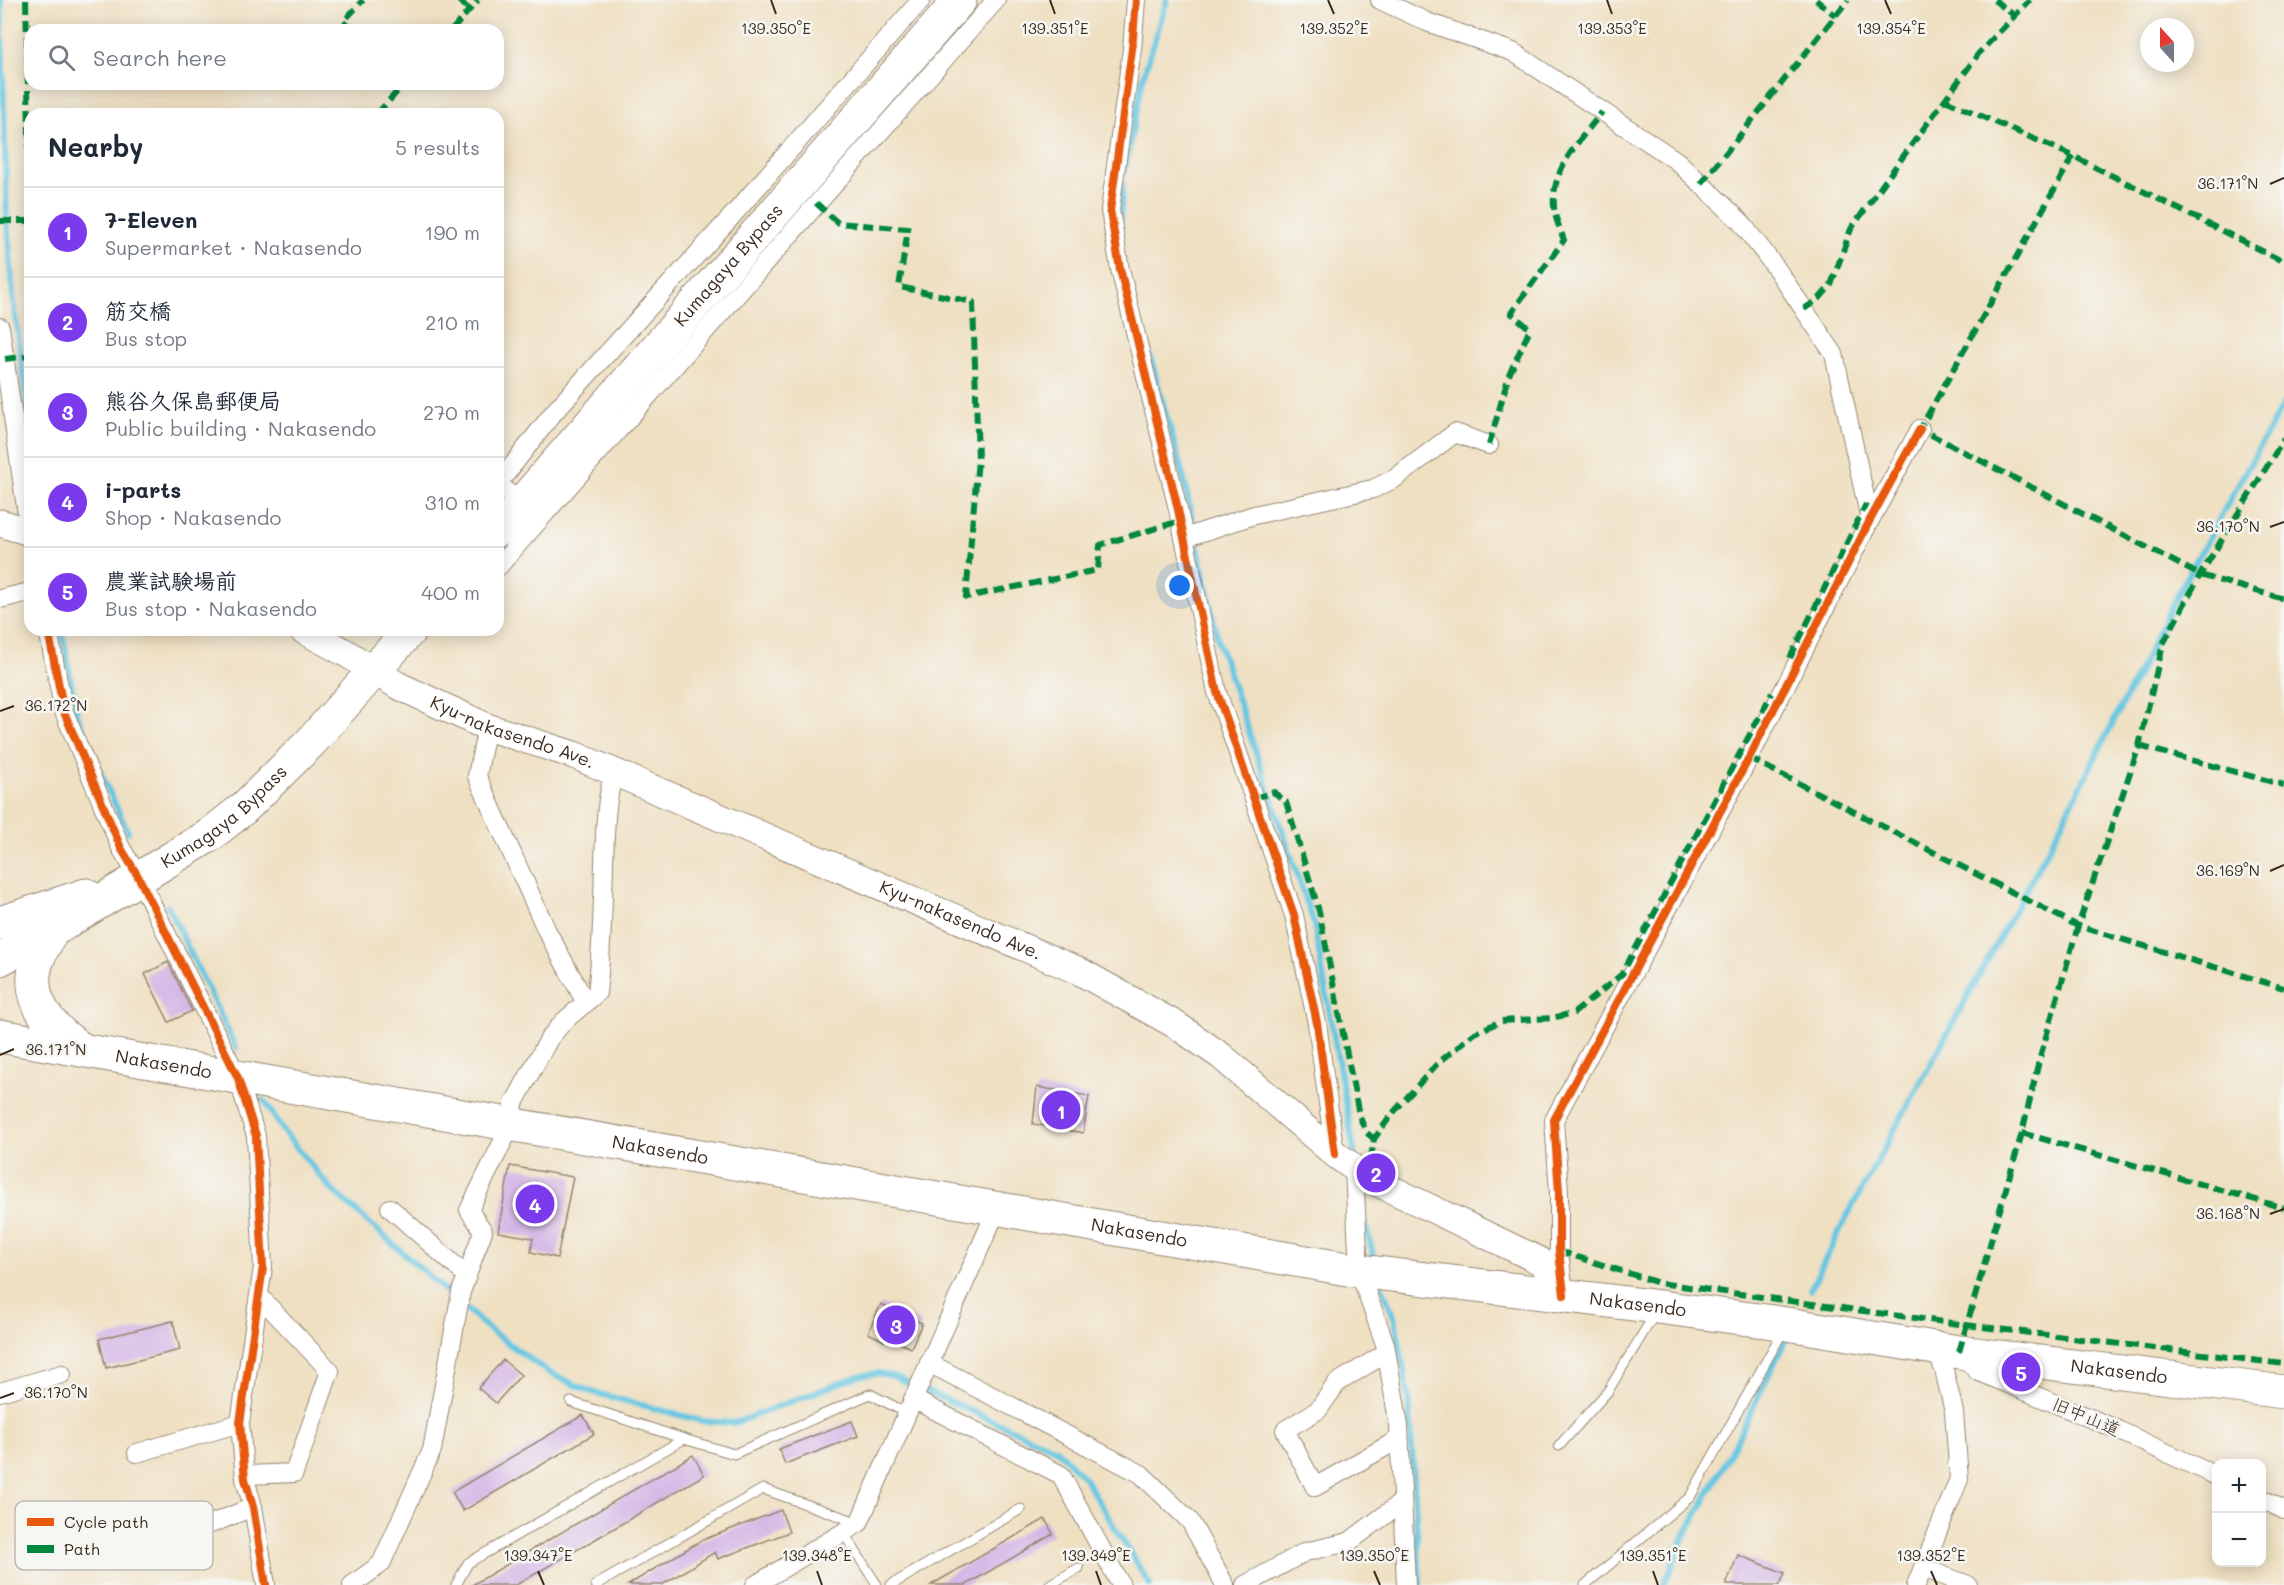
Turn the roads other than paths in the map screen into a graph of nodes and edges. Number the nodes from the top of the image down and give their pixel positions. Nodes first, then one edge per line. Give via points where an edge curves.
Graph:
1 (921, 0) edge
2 (996, 0) edge
3 (1136, 0) edge
4 (1380, 0) edge
5 (962, 11) edge
6 (0, 327) edge
7 (1920, 429) dead end
8 (598, 434) junction
9 (1489, 445) dead end
10 (504, 476) edge
11 (504, 489) edge
12 (24, 491) edge
13 (521, 504) junction
14 (1870, 520) junction
15 (0, 523) edge
16 (504, 523) edge
17 (24, 530) edge
18 (1184, 538) junction
19 (504, 559) edge
20 (24, 593) edge
21 (0, 599) edge
22 (49, 636) edge
23 (314, 636) edge
24 (405, 636) edge
25 (374, 670) junction
26 (487, 727) junction
27 (614, 773) junction
28 (139, 878) junction
29 (0, 922) edge
30 (52, 931) junction
31 (0, 959) edge
32 (586, 1002) junction
33 (0, 1036) edge
34 (87, 1052) junction
35 (238, 1078) junction
36 (512, 1123) junction
37 (1345, 1161) junction
38 (390, 1208) dead end
39 (997, 1209) junction
40 (1359, 1270) junction
41 (464, 1284) junction
42 (1564, 1295) junction
43 (259, 1296) junction
44 (1659, 1307) junction
45 (1787, 1324) junction
46 (1948, 1351) junction
47 (1386, 1353) junction
48 (926, 1369) junction
49 (62, 1374) dead end
50 (0, 1392) edge
51 (2284, 1392) edge
52 (571, 1402) dead end
53 (911, 1403) junction
54 (240, 1423) junction
55 (1399, 1438) junction
56 (684, 1439) junction
57 (1559, 1446) dead end
58 (137, 1454) dead end
59 (2212, 1474) edge
60 (245, 1475) junction
61 (2266, 1501) edge
62 (1402, 1502) junction
63 (253, 1507) junction
64 (1021, 1509) dead end
65 (2284, 1510) edge
66 (213, 1523) edge
67 (851, 1528) junction
68 (1079, 1568) dead end
69 (1920, 1577) edge
70 (266, 1585) edge
71 (352, 1585) edge
72 (456, 1585) edge
73 (596, 1585) edge
74 (754, 1585) edge
75 (878, 1585) edge
76 (891, 1585) edge
77 (1049, 1585) edge
78 (1121, 1585) edge
79 (1225, 1585) edge
80 (1245, 1585) edge
81 (1406, 1585) edge
82 (1585, 1585) edge
83 (1968, 1585) edge

1 - 10 street via 554,412
2 - 5 street
3 - 18 street via 1110,210 1120,269
4 - 14 street via 1513,52 1677,161 1740,221 1834,354
5 - 8 highway, Kumagaya Bypass
6 - 12 street
7 - 14 street
8 - 13 highway, Kumagaya Bypass
8 - 19 street
9 - 18 street via 1455,433 1394,479 1373,489 1254,515
11 - 13 street
13 - 16 highway, Kumagaya Bypass
14 - 42 street via 1749,758 1554,1120
15 - 17 main road
18 - 37 street via 1217,692 1294,915
20 - 21 street
22 - 28 street via 64,712 121,848
23 - 25 main road, Kyu-nakasendo Ave.
24 - 25 highway, Kumagaya Bypass
25 - 26 main road, Kyu-nakasendo Ave. via 397,685
25 - 28 highway, Kumagaya Bypass via 310,744 244,808 210,835
26 - 27 main road, Kyu-nakasendo Ave. via 552,747
26 - 32 street via 477,776 547,931
27 - 32 street via 605,828 600,971 597,993
27 - 37 main road, Kyu-nakasendo Ave. via 1079,971 1176,1025 1221,1056
28 - 29 highway
28 - 30 highway, Kumagaya Bypass
28 - 35 street
30 - 31 highway, Kumagaya Bypass
30 - 34 highway via 34,975 35,991 48,1020 66,1039
32 - 36 street via 549,1039 514,1102
33 - 34 highway, Nakasendo
34 - 35 highway, Nakasendo
35 - 36 highway, Nakasendo
35 - 43 street via 256,1136 263,1267
36 - 39 highway, Nakasendo
36 - 41 street via 469,1210 483,1231
37 - 40 street
37 - 42 main road, Kyu-nakasendo Ave. via 1368,1178 1540,1261
38 - 41 street
39 - 40 highway, Nakasendo
39 - 48 street
40 - 42 highway, Nakasendo
40 - 47 street
41 - 71 street via 432,1450 381,1564
42 - 44 highway, Nakasendo
43 - 54 street
43 - 60 street via 330,1371 294,1473
44 - 45 highway, Nakasendo
44 - 57 lane via 1608,1391
45 - 46 highway, Nakasendo
45 - 82 lane via 1690,1497
46 - 51 highway, Nakasendo
46 - 59 street, 旧中山道 via 1977,1371
46 - 69 street via 1944,1370 1954,1412 1959,1479
47 - 55 street
47 - 55 street via 1337,1383 1318,1410 1285,1430 1315,1487
48 - 53 street
48 - 79 street via 1142,1474 1190,1521
49 - 50 street
52 - 56 lane
53 - 56 lane via 870,1394 734,1454
53 - 67 street
53 - 78 street via 1060,1475
54 - 58 street
54 - 60 street
55 - 62 street
56 - 72 lane via 468,1563
60 - 63 street
61 - 65 street
62 - 80 street via 1349,1542 1305,1552
62 - 81 street
63 - 66 street
63 - 70 street
64 - 76 lane
67 - 73 lane via 763,1489
67 - 74 street
67 - 75 lane
68 - 77 lane
69 - 83 street

